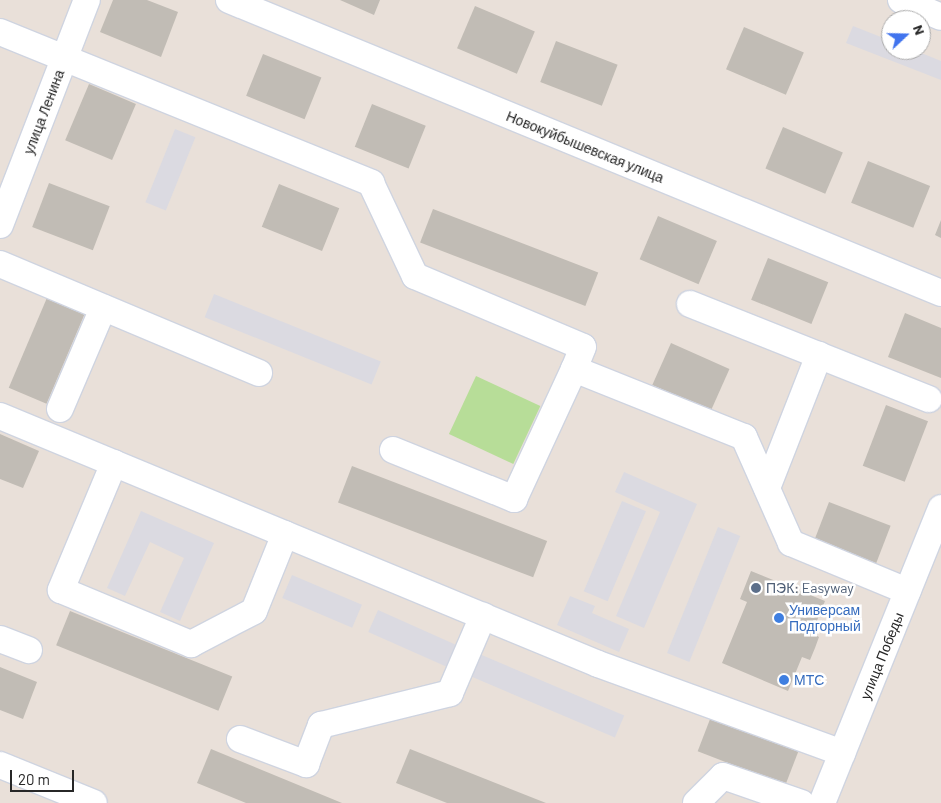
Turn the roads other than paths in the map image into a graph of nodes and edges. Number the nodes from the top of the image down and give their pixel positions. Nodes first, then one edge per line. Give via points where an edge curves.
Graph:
1 (87, 0) edge
2 (229, 0) edge
3 (901, 0) edge
4 (941, 17) edge
5 (0, 32) edge
6 (65, 57) junction
7 (0, 225) edge
8 (0, 264) edge
9 (941, 293) edge
10 (690, 304) dead end
11 (103, 308) junction
12 (819, 356) junction
13 (574, 369) junction
14 (259, 374) dead end
15 (929, 399) dead end
16 (60, 409) dead end
17 (0, 416) edge
18 (393, 450) dead end
19 (114, 463) junction
20 (766, 488) junction
21 (941, 508) edge
22 (285, 534) junction
23 (907, 591) junction
24 (483, 616) junction
25 (0, 639) edge
26 (29, 650) dead end
27 (240, 738) dead end
28 (842, 753) junction
29 (0, 765) edge
30 (94, 803) edge
31 (696, 803) edge
32 (801, 803) edge
33 (822, 803) edge

1 - 6 street, улица Ленина
2 - 9 street, Новокуйбышевская улица
3 - 4 street
5 - 6 street
6 - 7 street, улица Ленина
6 - 13 street via 371,183 415,276 583,347
8 - 11 street
10 - 12 street
11 - 14 street
11 - 16 street
12 - 15 street
12 - 20 street
13 - 18 street via 514,499
13 - 20 street via 744,437
17 - 19 street
19 - 22 street
19 - 22 street via 61,590 182,641 190,644 254,611
20 - 23 street via 791,543
21 - 23 street, улица Победы
22 - 24 street
23 - 28 street, улица Победы
24 - 27 street via 450,693 322,725 306,764
24 - 28 street
25 - 26 street
28 - 33 street, улица Победы
29 - 30 street
31 - 32 street via 723,776

